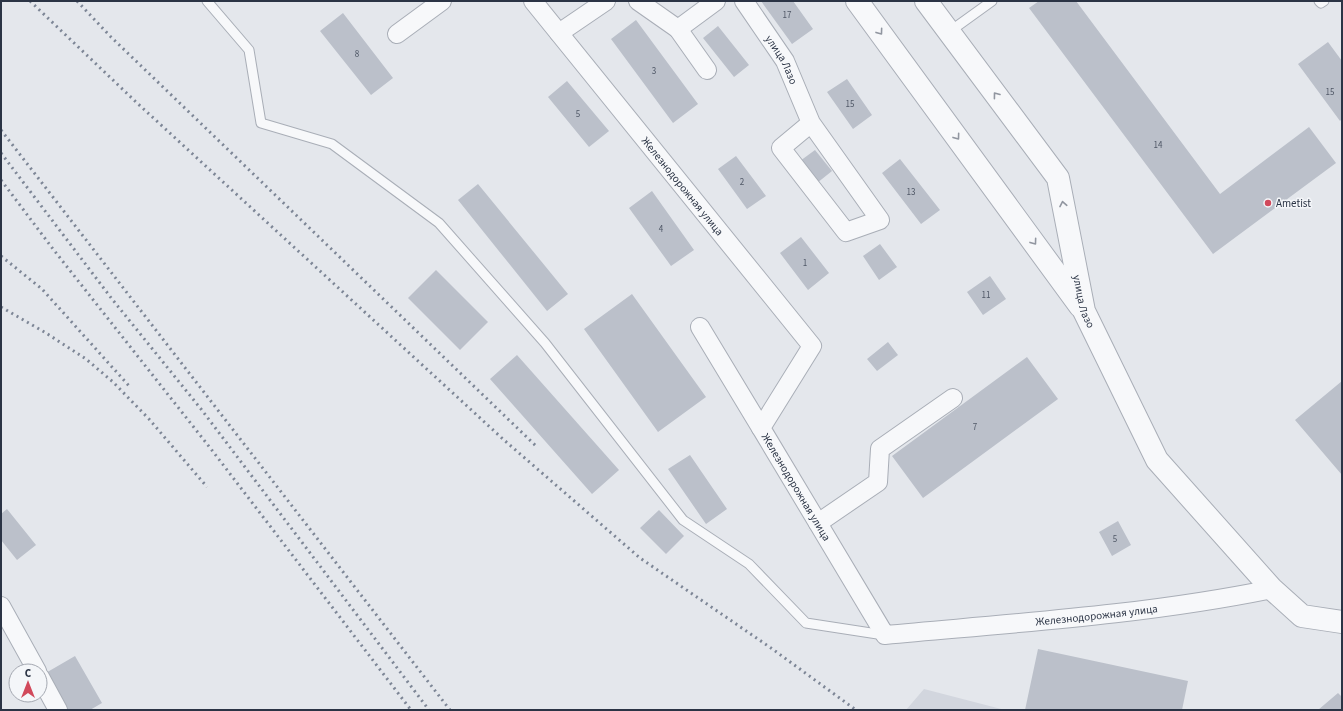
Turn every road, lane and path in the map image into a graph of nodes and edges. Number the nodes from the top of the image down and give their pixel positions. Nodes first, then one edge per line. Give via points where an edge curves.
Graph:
1 (207, 1) edge
2 (442, 1) edge
3 (533, 1) edge
4 (606, 1) edge
5 (638, 1) edge
6 (716, 1) edge
7 (744, 1) edge
8 (857, 1) edge
9 (926, 1) edge
10 (992, 1) edge
11 (1319, 1) edge
12 (1324, 1) edge
13 (678, 29) junction
14 (949, 32) junction
15 (560, 33) junction
16 (397, 34) dead end
17 (707, 70) dead end
18 (811, 123) junction
19 (1084, 311) junction
20 (700, 326) dead end
21 (953, 398) dead end
22 (761, 428) junction
23 (818, 523) junction
24 (1272, 589) junction
25 (1, 606) edge
26 (1342, 622) edge
27 (885, 635) junction
28 (33, 663) edge
29 (48, 692) edge
30 (58, 710) edge

1 - 27 lane via 249,50 261,123 332,144 439,223 545,343 683,520 749,564 806,622
2 - 16 street
3 - 15 street, Железнодорожная улица
4 - 15 street
5 - 13 street
6 - 13 street
7 - 18 street, улица Лазо via 785,61
8 -> 19 street
9 - 14 street, улица Лазо
10 - 14 lane
11 - 12 lane
13 - 17 street
19 -> 14 street, улица Лазо via 1058,178
15 - 22 street, Железнодорожная улица via 812,346
18 - 18 street, улица Лазо via 834,156 880,220 846,232 781,148
19 - 24 street, улица Лазо via 1158,460
20 - 22 street
21 - 23 street via 880,449 878,482
22 - 23 street, Железнодорожная улица
23 - 27 street, Железнодорожная улица
24 - 26 street, улица Лазо via 1302,616
24 - 27 street, Железнодорожная улица via 1230,598 1116,614
25 - 28 street
29 - 30 street

